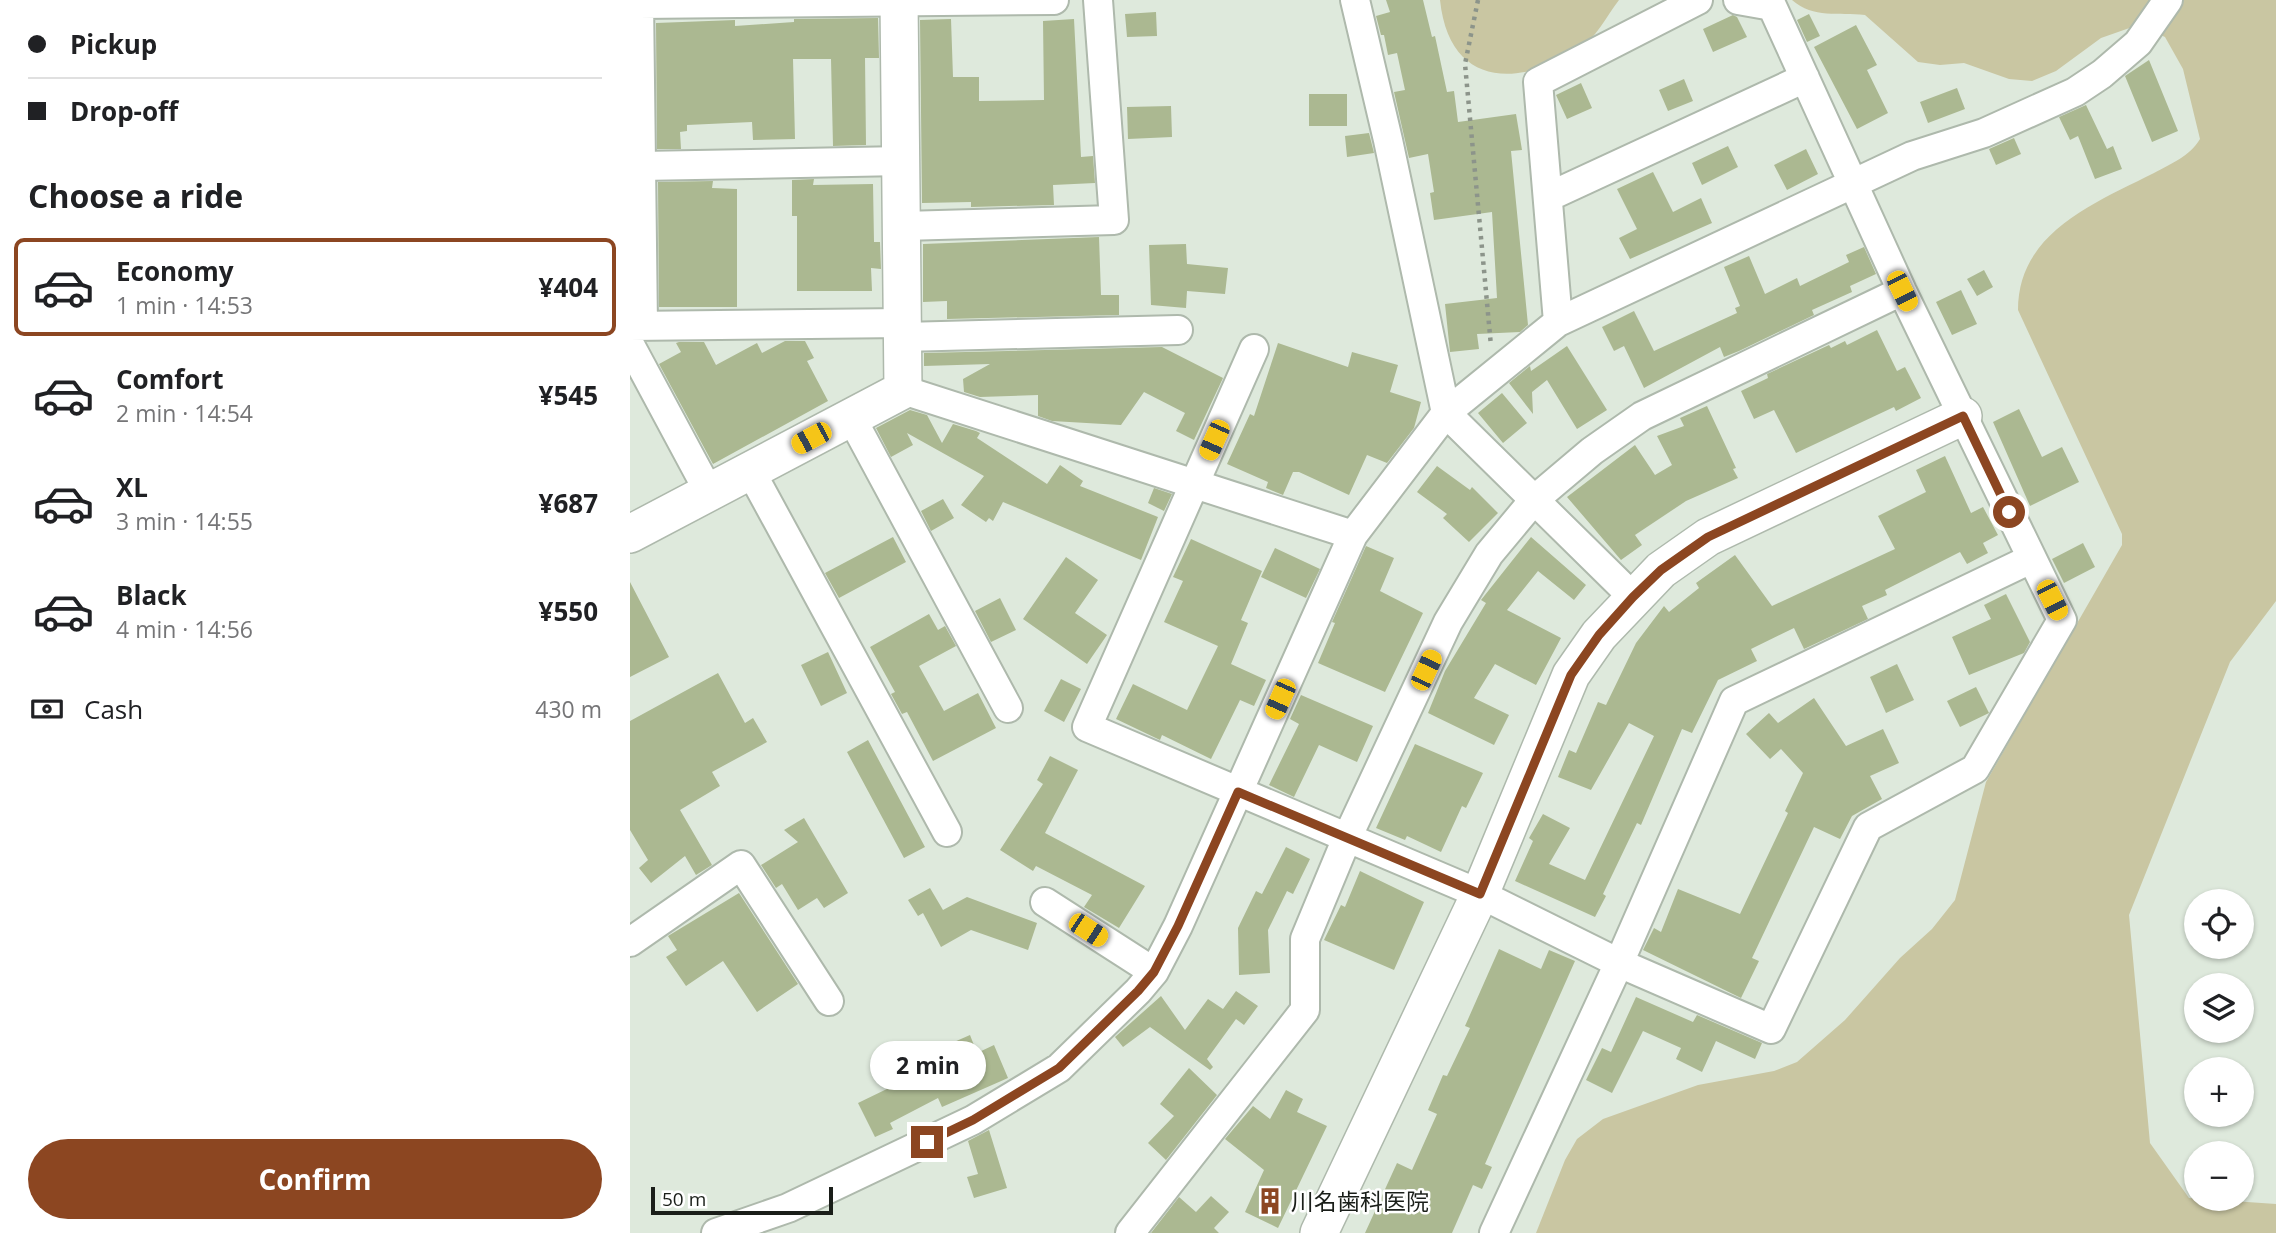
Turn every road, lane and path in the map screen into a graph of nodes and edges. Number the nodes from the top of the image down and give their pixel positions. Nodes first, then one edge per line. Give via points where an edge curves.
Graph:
1 (1054, 0) edge
2 (1098, 0) edge
3 (1354, 0) edge
4 (1478, 0) edge
5 (1698, 0) edge
6 (1738, 0) edge
7 (2168, 0) edge
8 (899, 1) edge
9 (639, 2) edge
10 (1805, 78) junction
11 (902, 161) junction
12 (641, 166) junction
13 (1854, 184) junction
14 (1548, 197) junction
15 (903, 226) junction
16 (1902, 291) junction
17 (1558, 322) junction
18 (904, 330) junction
19 (1178, 330) dead end
20 (634, 332) edge
21 (1254, 349) dead end
22 (1495, 371) junction
23 (902, 390) junction
24 (1446, 413) junction
25 (1963, 416) junction
26 (851, 417) junction
27 (750, 470) junction
28 (1194, 485) junction
29 (709, 492) junction
30 (1534, 500) junction
31 (630, 534) edge
32 (1353, 535) junction
33 (2031, 559) junction
34 (1633, 597) junction
35 (1007, 708) dead end
36 (1238, 792) junction
37 (947, 832) dead end
38 (1347, 838) junction
39 (1480, 894) junction
40 (1045, 902) dead end
41 (630, 942) edge
42 (1619, 963) junction
43 (1154, 972) junction
44 (829, 1001) dead end
45 (716, 1233) edge
46 (1130, 1233) edge
47 (1319, 1233) edge
48 (1494, 1233) edge

1 - 8 street
2 - 15 street via 1114,220
3 - 24 street
4 - 22 path via 1465,64
5 - 14 street via 1538,82
6 - 10 street via 1772,6
7 - 13 street via 2138,43 2075,92 1984,133 1912,156
8 - 9 street
8 - 11 street
9 - 12 street
10 - 13 street
10 - 14 street
11 - 12 street
11 - 15 street
12 - 20 street
13 - 16 street
13 - 17 street
14 - 17 street
15 - 18 street
16 - 25 street
16 - 30 street via 1642,416
17 - 22 street
18 - 19 street
18 - 20 street
18 - 23 street
20 - 29 street
21 - 28 street
22 - 24 street
23 - 26 street
23 - 28 street
24 - 30 street
24 - 32 street
25 - 33 street
25 - 34 street via 1708,537 1661,570
26 - 27 street
26 - 35 street
27 - 29 street
27 - 37 street
28 - 32 street
28 - 36 street via 1087,727
29 - 31 street
30 - 34 street
30 - 38 street via 1489,554 1448,622
32 - 36 street
33 - 42 street via 1734,701
33 - 42 street via 2062,620 1975,769 1868,827 1771,1029
34 - 39 street via 1571,675
36 - 38 street
36 - 43 street
38 - 39 street
38 - 46 street via 1305,939 1305,1010
39 - 42 street
39 - 47 street
40 - 43 street
41 - 44 street via 741,865
42 - 48 street
43 - 45 street via 1059,1068 973,1120 788,1208

